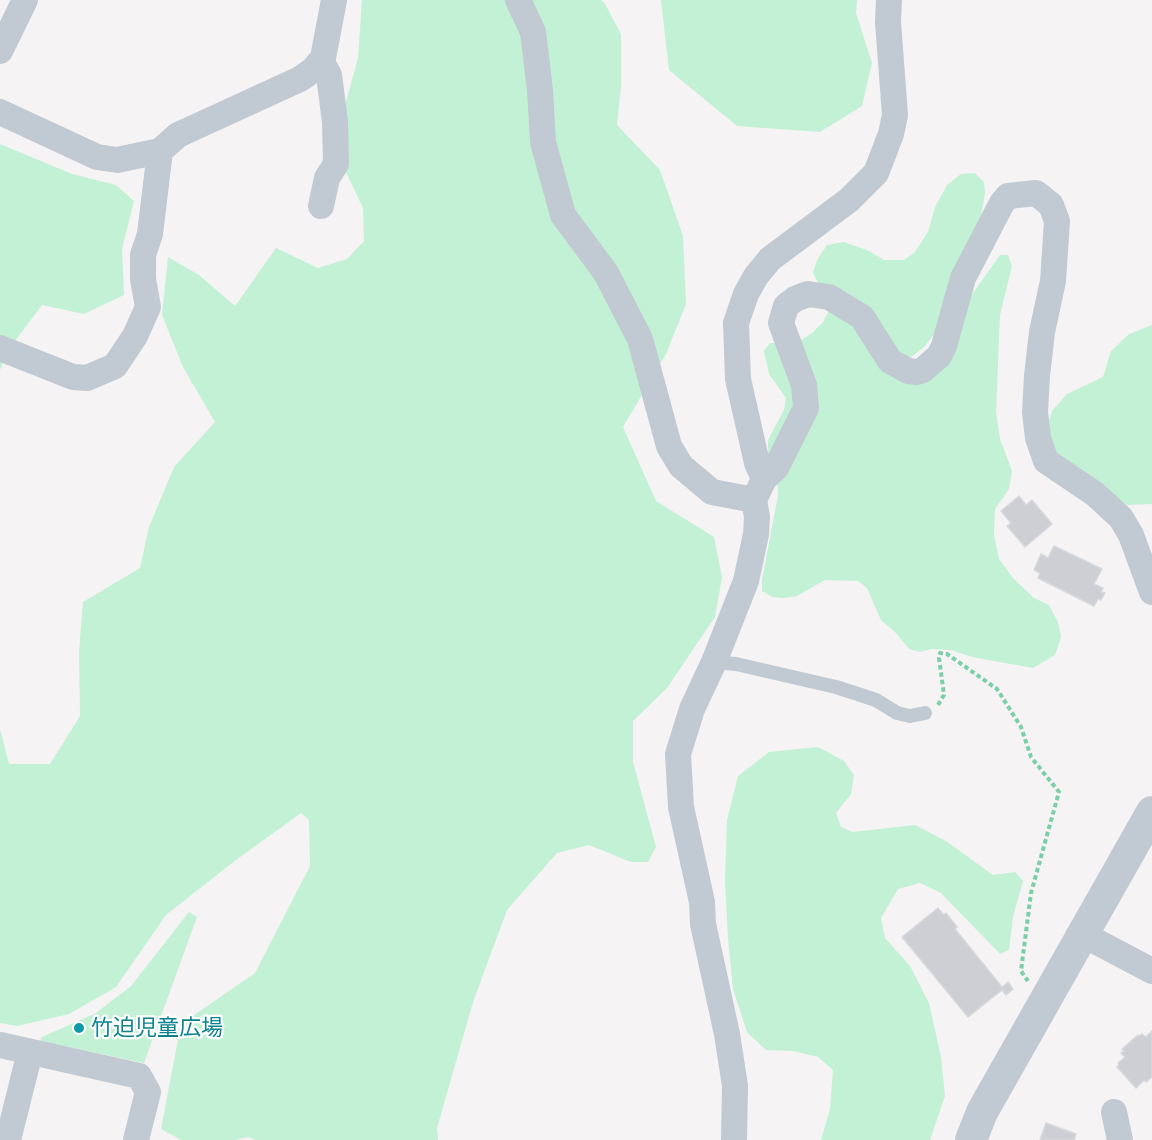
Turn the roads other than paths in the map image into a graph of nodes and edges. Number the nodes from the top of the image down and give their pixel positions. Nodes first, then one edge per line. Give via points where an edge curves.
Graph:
1 (25, 0) edge
2 (334, 0) edge
3 (518, 0) edge
4 (889, 0) edge
5 (0, 51) edge
6 (321, 61) junction
7 (0, 112) edge
8 (160, 151) junction
9 (321, 206) dead end
10 (0, 348) edge
11 (759, 490) junction
12 (1152, 592) edge
13 (714, 662) junction
14 (926, 713) road end
15 (1152, 813) edge
16 (1084, 935) junction
17 (1152, 971) edge
18 (0, 1045) edge
19 (30, 1052) junction
20 (1114, 1112) dead end
21 (9, 1140) edge
22 (136, 1140) edge
23 (734, 1140) edge
24 (971, 1140) edge
25 (1120, 1140) edge

1 - 5 street
2 - 6 street
3 - 11 street via 533,32 543,142 563,215 606,273 640,339 669,446 681,466 712,492
4 - 11 street via 895,115 876,172 849,200 770,259 746,294 736,323 738,379 757,463
6 - 8 street via 300,79 178,135
6 - 9 street via 329,75 336,164 327,178
7 - 8 street via 97,157 117,160
8 - 10 street via 150,234 143,255 148,307 115,366 87,378 73,377
11 - 12 street via 776,468 806,408 804,385 781,322 786,306 808,294 829,297 862,317 890,361 908,371 923,370 944,346 963,278 1002,203 1008,196 1036,193 1050,205 1058,221 1037,376 1038,438 1046,461 1095,494 1121,518
11 - 13 street via 748,572
13 - 14 lane via 836,687 876,700 897,713
13 - 23 street via 683,736 678,780 735,1086
15 - 16 street
16 - 17 street
16 - 24 street via 982,1112
18 - 19 street
19 - 21 street
19 - 22 street via 139,1076 148,1092
20 - 25 street

